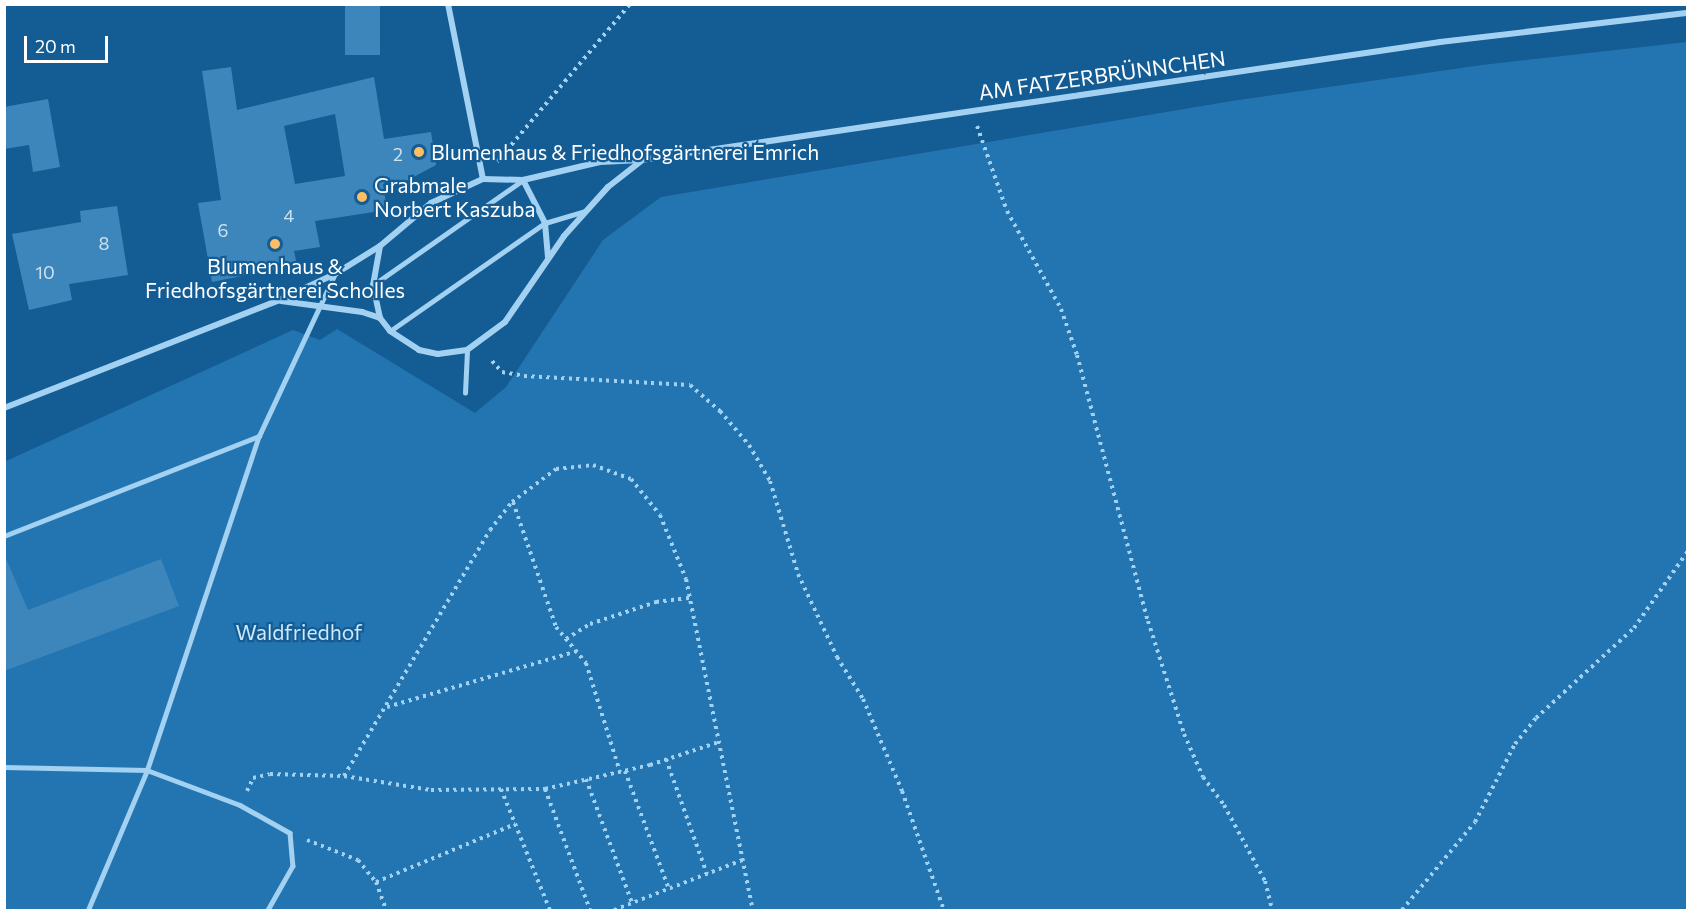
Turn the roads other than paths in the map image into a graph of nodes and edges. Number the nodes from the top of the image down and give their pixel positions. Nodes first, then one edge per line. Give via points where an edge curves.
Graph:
1 (448, 4) edge
2 (1688, 14) edge
3 (641, 160) junction
4 (483, 179) junction
5 (523, 180) junction
6 (585, 211) junction
7 (545, 223) junction
8 (380, 246) junction
9 (548, 258) junction
10 (335, 274) junction
11 (373, 285) junction
12 (277, 301) junction
13 (323, 304) junction
14 (380, 318) junction
15 (390, 331) junction
16 (467, 350) junction
17 (465, 393) dead end
18 (4, 408) edge
19 (259, 436) junction
20 (4, 536) edge
21 (4, 767) edge
22 (147, 771) junction
23 (88, 910) edge
24 (268, 910) edge

1 - 4 street
2 - 3 street, AM FATZERBRÜNNCHEN via 1440,42
3 - 5 street, AM FATZERBRÜNNCHEN via 600,162
3 - 6 street
4 - 5 street, AM FATZERBRÜNNCHEN
4 - 8 street via 431,203
5 - 7 street
5 - 11 lane
6 - 7 lane
6 - 9 street
7 - 9 street
7 - 15 lane
8 - 10 street
8 - 11 street
9 - 16 street via 505,322
10 - 12 street
10 - 13 lane
11 - 14 street
12 - 13 street
12 - 18 street
13 - 14 street
13 - 19 lane
14 - 15 street
15 - 16 street via 419,350 438,354
16 - 17 lane
19 - 20 lane
19 - 22 lane
21 - 22 lane
22 - 23 lane
22 - 24 lane via 240,805 290,833 293,866

